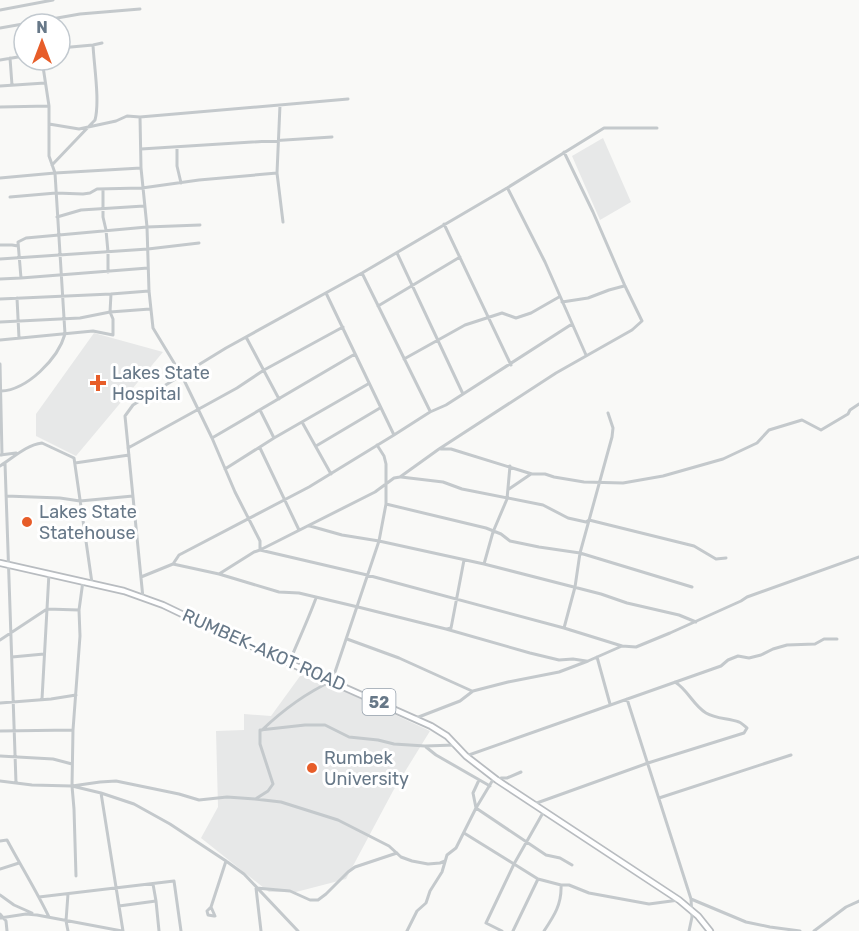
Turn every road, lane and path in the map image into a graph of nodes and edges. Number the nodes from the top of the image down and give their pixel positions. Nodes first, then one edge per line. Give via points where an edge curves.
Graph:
1 (53, 0) edge
2 (140, 9) dead end
3 (0, 10) edge
4 (72, 16) edge
5 (102, 43) dead end
6 (93, 45) junction
7 (72, 47) edge
8 (10, 58) joint
9 (0, 60) edge
10 (44, 72) edge
11 (45, 82) junction
12 (12, 85) junction
13 (0, 86) edge
14 (348, 99) dead end
15 (280, 105) junction
16 (49, 106) junction
17 (0, 107) edge
18 (140, 117) junction
19 (49, 124) junction
20 (88, 128) junction
21 (657, 128) dead end
22 (332, 137) dead end
23 (278, 140) junction
24 (177, 147) junction
25 (141, 149) junction
26 (564, 152) junction
27 (52, 165) junction
28 (141, 168) junction
29 (55, 173) junction
30 (277, 174) junction
31 (0, 178) edge
32 (181, 183) junction
33 (142, 188) junction
34 (507, 188) junction
35 (103, 190) junction
36 (56, 193) junction
37 (10, 197) dead end
38 (144, 206) junction
39 (103, 209) junction
40 (57, 217) junction
41 (283, 222) dead end
42 (444, 224) junction
43 (200, 225) dead end
44 (147, 227) junction
45 (106, 230) junction
46 (58, 234) junction
47 (199, 243) dead end
48 (0, 245) edge
49 (18, 246) junction
50 (148, 249) junction
51 (108, 252) junction
52 (397, 253) junction
53 (60, 256) junction
54 (460, 256) junction
55 (19, 258) junction
56 (0, 259) edge
57 (148, 268) junction
58 (108, 272) junction
59 (362, 273) junction
60 (62, 275) junction
61 (21, 278) junction
62 (0, 279) edge
63 (412, 285) junction
64 (625, 286) junction
65 (149, 291) junction
66 (326, 293) junction
67 (111, 294) junction
68 (63, 297) junction
69 (560, 297) junction
70 (17, 298) junction
71 (0, 299) edge
72 (562, 302) junction
73 (378, 306) junction
74 (151, 309) junction
75 (110, 312) junction
76 (488, 316) junction
77 (64, 318) junction
78 (18, 320) junction
79 (0, 322) edge
80 (572, 324) junction
81 (342, 327) junction
82 (65, 334) junction
83 (246, 337) junction
84 (18, 338) junction
85 (0, 340) edge
86 (438, 341) junction
87 (355, 354) junction
88 (586, 356) junction
89 (404, 359) junction
90 (0, 364) edge
91 (511, 365) junction
92 (264, 370) junction
93 (182, 376) junction
94 (369, 384) junction
95 (1, 391) edge
96 (463, 394) junction
97 (279, 399) junction
98 (859, 404) edge
99 (380, 408) junction
100 (198, 409) junction
101 (260, 410) junction
102 (430, 412) junction
103 (608, 413) dead end
104 (302, 422) junction
105 (394, 435) junction
106 (212, 438) junction
107 (274, 438) junction
108 (376, 445) junction
109 (316, 446) junction
110 (128, 448) junction
111 (260, 448) junction
112 (439, 449) junction
113 (18, 453) junction
114 (129, 454) junction
115 (1, 455) edge
116 (5, 463) junction
117 (75, 463) junction
118 (0, 466) edge
119 (510, 466) junction
120 (225, 469) junction
121 (331, 474) junction
122 (532, 474) junction
123 (400, 477) junction
124 (386, 483) junction
125 (600, 483) junction
126 (508, 490) junction
127 (6, 496) junction
128 (133, 496) junction
129 (507, 499) junction
130 (285, 500) junction
131 (80, 501) junction
132 (386, 504) junction
133 (249, 519) junction
134 (589, 520) junction
135 (308, 526) junction
136 (0, 528) edge
137 (299, 530) junction
138 (493, 532) junction
139 (7, 533) junction
140 (379, 541) junction
141 (260, 550) junction
142 (580, 553) junction
143 (859, 557) edge
144 (726, 558) dead end
145 (464, 560) junction
146 (0, 563) edge
147 (8, 564) junction
148 (173, 564) junction
149 (484, 564) junction
150 (49, 573) junction
151 (219, 574) junction
152 (366, 575) junction
153 (141, 577) junction
154 (83, 581) junction
155 (92, 583) junction
156 (575, 587) junction
157 (692, 587) dead end
158 (143, 598) junction
159 (316, 598) junction
160 (456, 599) junction
161 (358, 607) junction
162 (47, 609) junction
163 (79, 610) junction
164 (696, 622) junction
165 (564, 628) junction
166 (446, 630) junction
167 (11, 632) junction
168 (347, 639) junction
169 (837, 639) dead end
170 (0, 640) edge
171 (622, 646) junction
172 (45, 654) junction
173 (12, 657) junction
174 (597, 657) junction
175 (588, 661) junction
176 (289, 663) junction
177 (332, 681) junction
178 (675, 682) junction
179 (473, 691) junction
180 (76, 695) junction
181 (42, 699) junction
182 (627, 699) junction
183 (14, 702) junction
184 (0, 703) edge
185 (610, 705) junction
186 (417, 718) junction
187 (73, 730) junction
188 (262, 730) junction
189 (0, 731) edge
190 (15, 731) junction
191 (455, 745) junction
192 (425, 746) junction
193 (791, 755) dead end
194 (0, 756) edge
195 (15, 756) junction
196 (466, 756) junction
197 (648, 763) junction
198 (72, 764) junction
199 (521, 772) dead end
200 (496, 779) junction
201 (480, 780) junction
202 (0, 781) edge
203 (16, 783) junction
204 (72, 786) junction
205 (490, 786) junction
206 (101, 793) junction
207 (659, 798) junction
208 (255, 799) junction
209 (534, 804) junction
210 (476, 808) junction
211 (544, 811) junction
212 (464, 833) junction
213 (0, 841) edge
214 (526, 841) junction
215 (397, 853) junction
216 (226, 861) junction
217 (445, 861) junction
218 (19, 863) junction
219 (514, 864) junction
220 (572, 865) dead end
221 (0, 868) edge
222 (76, 876) dead end
223 (538, 879) junction
224 (153, 884) junction
225 (561, 885) junction
226 (256, 888) junction
227 (116, 889) junction
228 (68, 894) junction
229 (0, 895) edge
230 (39, 897) junction
231 (691, 899) junction
232 (679, 900) junction
233 (156, 901) junction
234 (859, 901) edge
235 (118, 906) junction
236 (210, 906) dead end
237 (692, 910) junction
238 (37, 915) junction
239 (0, 916) edge
240 (49, 917) junction
241 (66, 921) junction
242 (7, 931) edge
243 (68, 931) edge
244 (114, 931) edge
245 (123, 931) edge
246 (159, 931) edge
247 (181, 931) edge
248 (261, 931) edge
249 (298, 931) edge
250 (407, 931) edge
251 (502, 931) edge
252 (513, 931) edge
253 (544, 931) edge
254 (689, 931) edge
255 (710, 931) edge
256 (800, 931) edge
257 (814, 931) edge

1 - 3 street
2 - 4 street
5 - 6 street
6 - 7 street
6 - 20 street via 97,114
8 - 9 street
8 - 12 street
10 - 11 street
11 - 12 street
11 - 16 street
12 - 13 street
14 - 15 street
15 - 18 street
15 - 23 street
16 - 17 street
16 - 19 street
18 - 20 street via 127,116
18 - 25 street
19 - 20 street
19 - 27 street
20 - 27 street
21 - 26 street via 604,129
22 - 23 street
23 - 24 street
23 - 30 street
24 - 25 street
24 - 32 street
25 - 28 street
26 - 34 street
26 - 64 street
27 - 29 street
28 - 29 street
28 - 33 street
29 - 31 street
29 - 36 street
30 - 32 street
30 - 41 street
32 - 33 street
33 - 35 street
33 - 38 street
34 - 42 street
34 - 69 street
35 - 36 street
35 - 39 street
36 - 37 street
36 - 40 street
38 - 39 street
38 - 44 street
39 - 40 street
39 - 45 street
40 - 46 street
42 - 52 street
42 - 54 street
43 - 44 street
44 - 45 street
44 - 50 street
45 - 46 street
45 - 51 street
46 - 49 street via 26,238
46 - 53 street
47 - 50 street
48 - 49 street
49 - 55 street
50 - 51 street
50 - 57 street
51 - 53 street
51 - 58 street
52 - 59 street
52 - 63 street
53 - 55 street
53 - 60 street
54 - 63 street
54 - 76 street
55 - 56 street
55 - 61 street
57 - 58 street
57 - 65 street
58 - 60 street
59 - 66 street
59 - 73 street
60 - 61 street
60 - 68 street
61 - 62 street
63 - 73 street
63 - 86 street
64 - 72 street
64 - 88 street via 642,321
65 - 67 street
65 - 74 street
66 - 81 street
66 - 83 street
67 - 68 street
67 - 75 street
68 - 70 street
68 - 77 street
69 - 72 street
69 - 76 street via 516,318 502,313
70 - 71 street
70 - 78 street
72 - 80 street
73 - 89 street
74 - 75 street
74 - 93 street via 153,328
75 - 77 street
75 - 82 street via 113,335 93,331
76 - 86 street
76 - 91 street
77 - 78 street
77 - 82 street
78 - 79 street
78 - 84 street
80 - 88 street
80 - 91 street
81 - 87 street
81 - 92 street
82 - 84 street
82 - 95 street via 63,344 40,372 21,385
83 - 92 street
83 - 93 street
84 - 85 street
86 - 89 street
86 - 96 street
87 - 94 street
87 - 97 street
88 - 112 street
89 - 102 street
90 - 95 street
91 - 96 street
92 - 97 street
92 - 100 street
93 - 100 street
93 - 110 street via 133,405 125,416
94 - 99 street
94 - 104 street
95 - 115 street
96 - 102 street
97 - 101 street
98 - 125 street via 821,430 802,420 769,430 757,443 723,459 663,476
99 - 105 street
99 - 109 street
100 - 106 street
100 - 110 street
101 - 106 street
101 - 107 street
102 - 105 street
103 - 125 street via 612,437
104 - 107 street
104 - 109 street
105 - 108 street
106 - 120 street
107 - 111 street
108 - 121 street
108 - 124 street via 384,456
109 - 121 street
110 - 114 street
111 - 120 street
111 - 130 street
112 - 119 street
112 - 123 street
113 - 115 street
113 - 116 street
113 - 117 street via 42,443 74,458
114 - 117 street
114 - 128 street
116 - 118 street
116 - 127 street
117 - 131 street
119 - 122 street
119 - 126 street
120 - 133 street
121 - 130 street
122 - 125 street
122 - 126 street
123 - 124 street
123 - 129 street via 443,482
124 - 132 street
124 - 135 street
125 - 134 street
126 - 129 street
127 - 131 street
127 - 139 street
128 - 131 street
128 - 153 street
129 - 134 street via 543,505 568,518
129 - 138 street
130 - 133 street
130 - 137 street
131 - 155 street
132 - 138 street
132 - 140 street
133 - 141 street via 260,541
133 - 148 street via 179,555
134 - 142 street
134 - 144 street via 694,546 716,559
135 - 137 street
135 - 140 street
136 - 139 street
137 - 141 street
138 - 142 street via 510,541
138 - 149 street
139 - 147 street
140 - 145 street
140 - 152 street
141 - 151 street
141 - 152 street
142 - 156 street
142 - 157 street
143 - 164 street via 747,597
145 - 149 street
145 - 160 street
146 - 147 main road, RUMBEK-AKOT ROAD / 52
147 - 150 main road, RUMBEK-AKOT ROAD / 52
147 - 167 street
148 - 151 street
148 - 153 street
149 - 156 street
150 - 154 main road, RUMBEK-AKOT ROAD / 52
150 - 162 street
151 - 159 street via 279,592
152 - 160 street
152 - 161 street
153 - 158 street
154 - 155 main road, RUMBEK-AKOT ROAD / 52
154 - 163 street
155 - 158 main road, RUMBEK-AKOT ROAD / 52
156 - 164 street
156 - 165 street
158 - 176 main road, RUMBEK-AKOT ROAD / 52
159 - 161 street
159 - 176 street
160 - 165 street
160 - 166 street via 452,623
161 - 166 street
161 - 168 street
162 - 163 street
162 - 167 street
162 - 172 street
163 - 180 street
164 - 171 street via 636,647
165 - 171 street
166 - 175 street via 559,660
167 - 170 street
167 - 173 street
168 - 177 street
168 - 179 street
169 - 178 street via 787,645 749,658 738,656
171 - 174 street
172 - 173 street
172 - 181 street
173 - 183 street
174 - 175 street
174 - 185 street
175 - 179 street via 559,672
176 - 177 main road, RUMBEK-AKOT ROAD / 52
177 - 186 main road, RUMBEK-AKOT ROAD / 52
177 - 188 street via 289,707
178 - 182 street
178 - 197 street via 686,689 705,713 747,728 744,733
179 - 186 street via 460,701
180 - 181 street
180 - 187 street
181 - 183 street
182 - 185 street
182 - 197 street
183 - 184 street
183 - 190 street
185 - 196 street
186 - 191 main road, RUMBEK-AKOT ROAD / 52
187 - 190 street
187 - 198 street
188 - 192 street via 325,725 349,736
188 - 208 street via 260,744 273,784
189 - 190 street
190 - 195 street
191 - 192 street
191 - 196 main road, RUMBEK-AKOT ROAD / 52
192 - 201 street
193 - 207 street
194 - 195 street
195 - 198 street
195 - 203 street
196 - 200 main road, RUMBEK-AKOT ROAD / 52
197 - 207 street
197 - 209 street
198 - 204 street
199 - 200 street
200 - 205 street
200 - 209 main road, RUMBEK-AKOT ROAD / 52
201 - 205 street
201 - 210 street via 473,793
202 - 203 street
203 - 204 street
204 - 206 street
204 - 208 street via 116,781 199,800
204 - 222 street
205 - 210 street
206 - 216 street via 134,804
206 - 227 street
207 - 231 street
208 - 215 street via 281,802 327,816
209 - 211 main road, RUMBEK-AKOT ROAD / 52
210 - 212 street
210 - 214 street
211 - 214 street
211 - 232 main road, RUMBEK-AKOT ROAD / 52
212 - 217 street
212 - 219 street
213 - 218 street via 7,840
214 - 219 street
214 - 220 street via 546,855
215 - 217 street via 428,864
215 - 226 street via 355,867 318,900 290,891
216 - 226 street
216 - 236 street
217 - 250 street via 426,903
218 - 221 street
218 - 230 street
219 - 223 street
219 - 251 street via 486,923
223 - 225 street
223 - 252 street
224 - 227 street
224 - 233 street
224 - 247 street via 174,881
225 - 232 street via 649,904
225 - 253 street via 561,902
226 - 248 street
226 - 249 street
227 - 228 street
227 - 235 street
228 - 230 street
228 - 241 street
229 - 238 street
230 - 240 street
231 - 237 street
231 - 256 street via 746,922
232 - 237 main road, RUMBEK-AKOT ROAD / 52
233 - 235 street
233 - 246 street
234 - 257 street
235 - 245 street
237 - 254 street
237 - 255 main road, RUMBEK-AKOT ROAD / 52
238 - 239 street
238 - 240 street
239 - 242 street via 6,921
240 - 241 street
241 - 243 street
241 - 244 street
244 - 245 street

